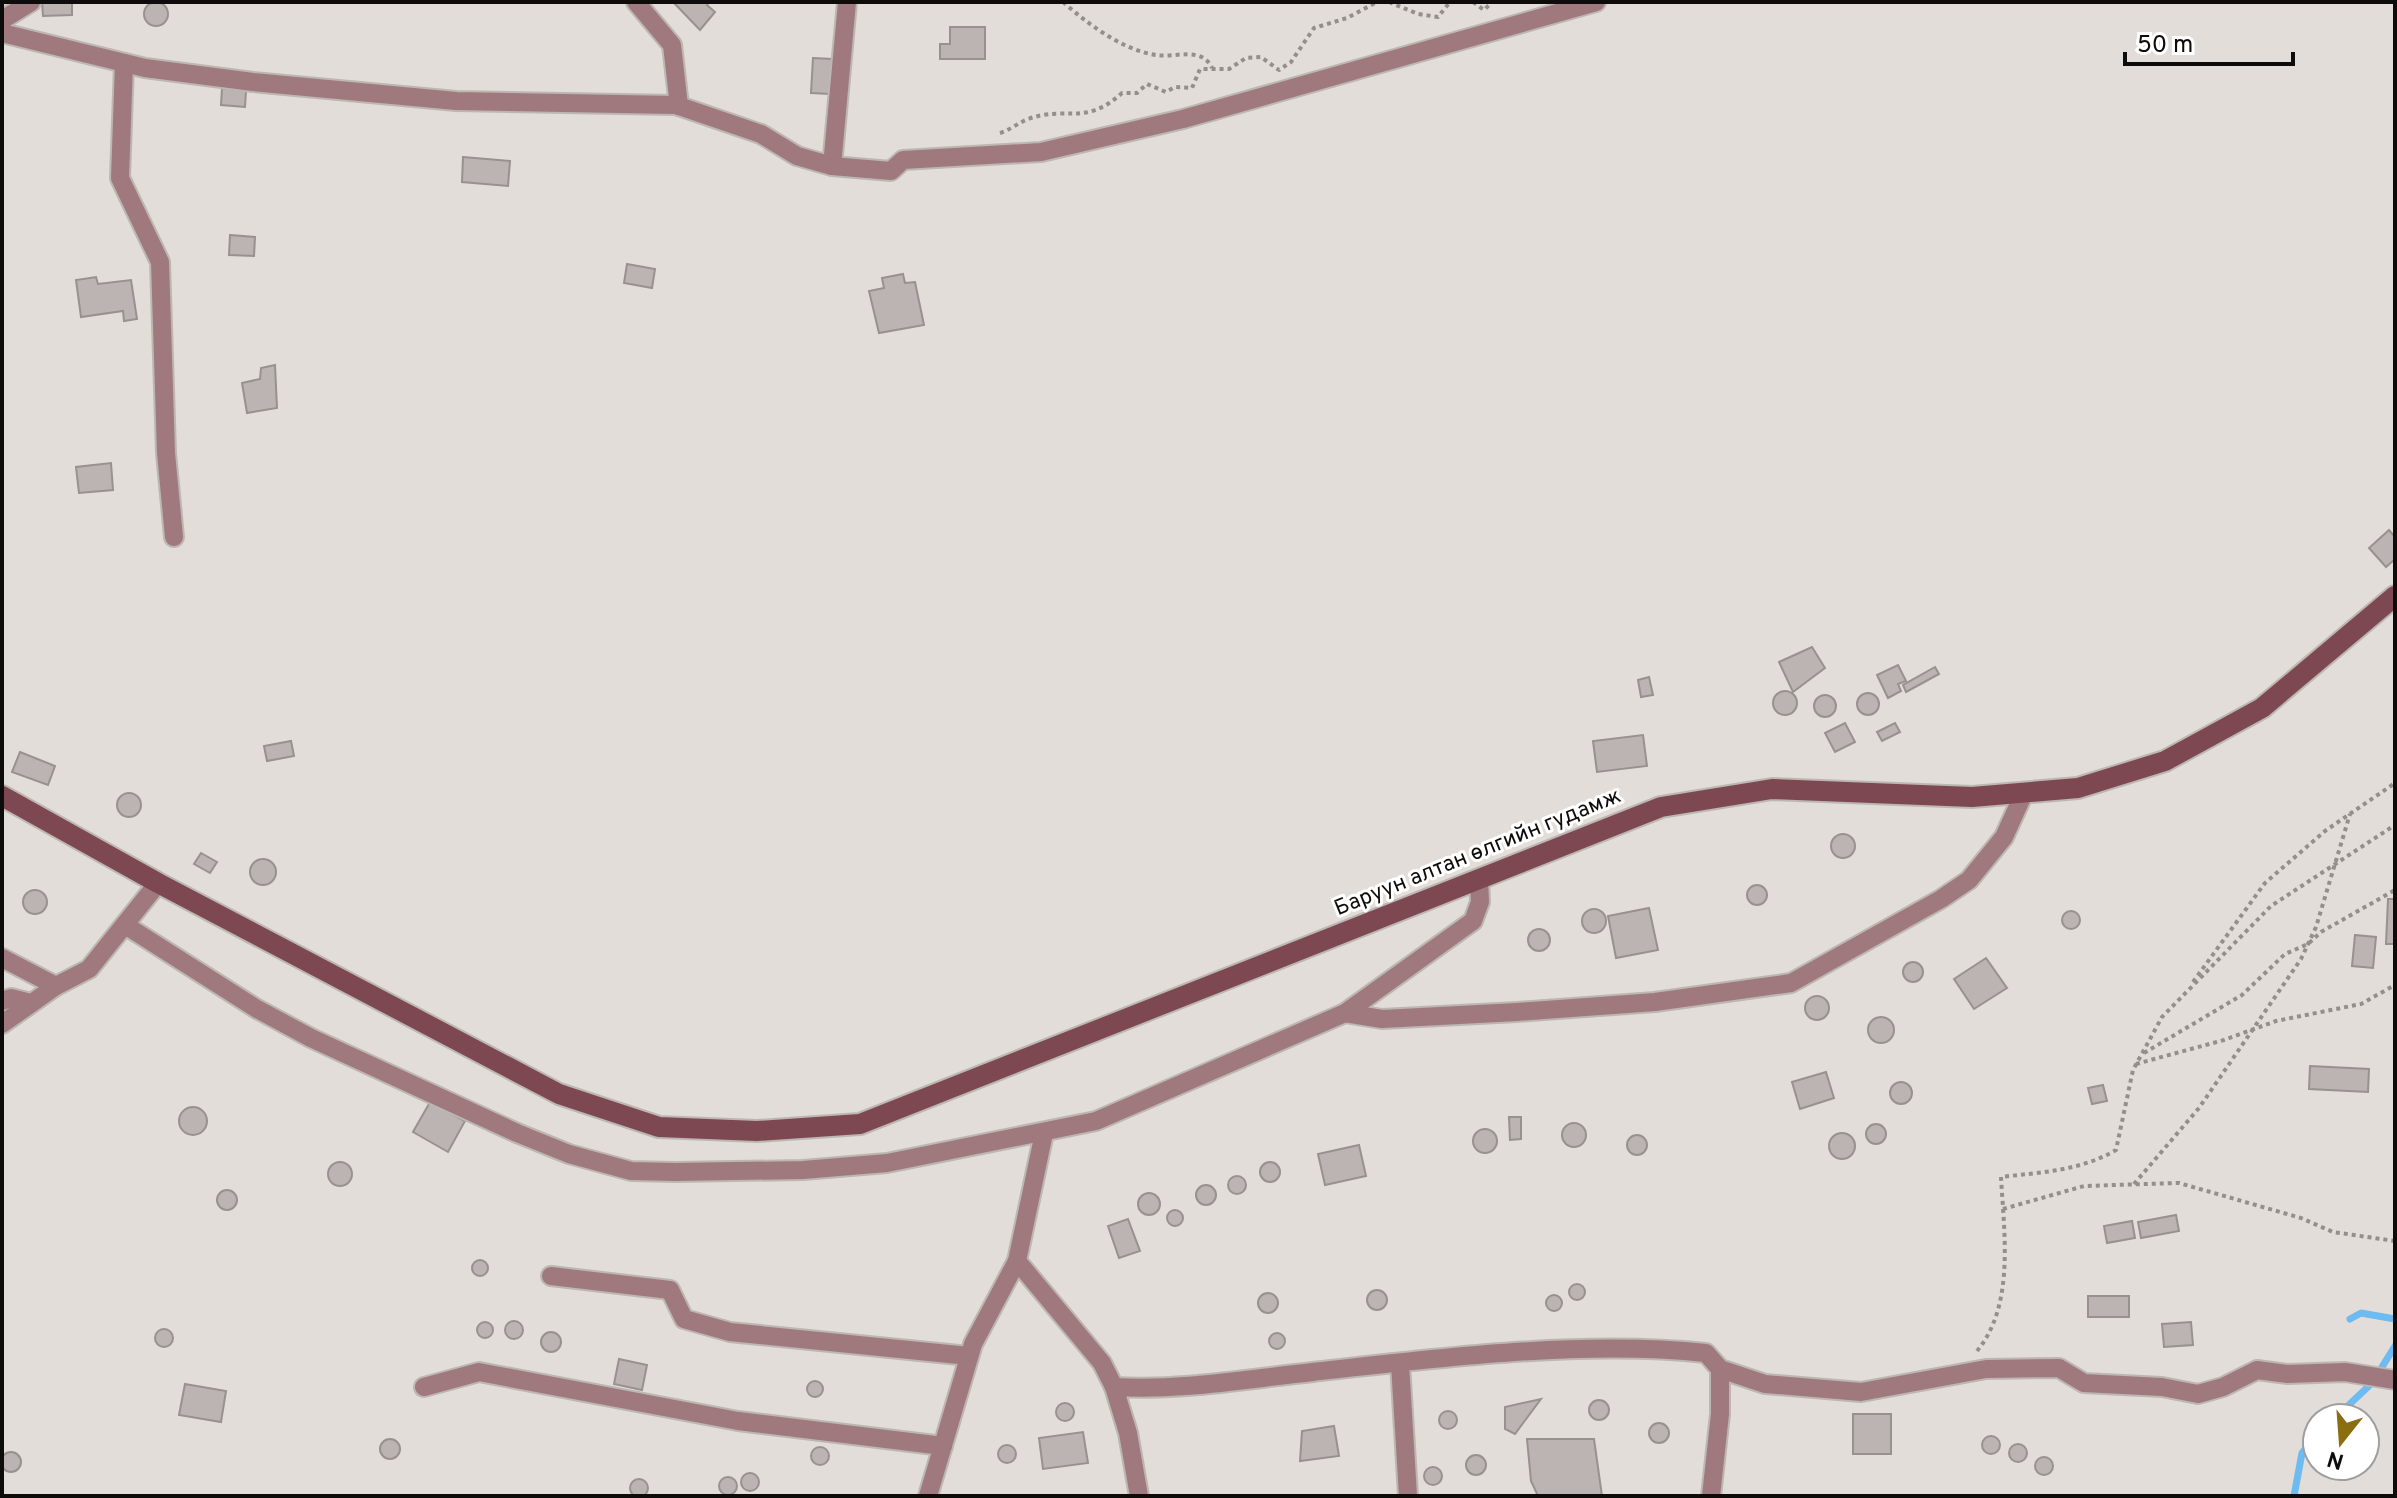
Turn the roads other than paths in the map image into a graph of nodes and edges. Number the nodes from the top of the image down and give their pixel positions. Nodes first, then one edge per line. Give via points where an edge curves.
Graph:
1 (31, 2) edge
2 (636, 2) edge
3 (847, 2) edge
4 (1596, 2) edge
5 (2, 20) edge
6 (2, 33) edge
7 (124, 63) junction
8 (679, 106) junction
9 (832, 166) junction
10 (174, 537) dead end
11 (2395, 596) edge
12 (2024, 793) junction
13 (2, 796) edge
14 (1479, 879) junction
15 (158, 883) junction
16 (125, 925) junction
17 (2, 958) edge
18 (56, 986) junction
19 (2, 1001) edge
20 (31, 1003) junction
21 (1345, 1013) junction
22 (2, 1024) edge
23 (1044, 1133) junction
24 (1017, 1261) junction
25 (551, 1276) dead end
26 (969, 1356) junction
27 (1400, 1364) junction
28 (1720, 1369) junction
29 (2395, 1380) edge
30 (424, 1387) dead end
31 (1114, 1387) junction
32 (943, 1446) junction
33 (928, 1496) edge
34 (1139, 1496) edge
35 (1408, 1496) edge
36 (1711, 1496) edge

1 - 5 street
2 - 8 street via 672,45
3 - 9 street
4 - 9 street via 1197,115 1041,152 903,160 891,171
6 - 7 street
7 - 8 street via 253,82 456,101
7 - 10 street via 120,178 160,262
8 - 9 street
11 - 12 main road, Баруун алтан өлгийн гудамж via 2262,708 2165,761 2078,788
12 - 14 main road, Баруун алтан өлгийн гудамж via 1972,797 1758,791 1661,807
12 - 21 street via 2004,837 1969,880 1791,983 1563,1009 1382,1019
13 - 15 main road, Баруун алтан өлгийн гудамж
14 - 15 main road, Баруун алтан өлгийн гудамж via 860,1124 757,1131 659,1127 559,1094
14 - 21 street via 1480,902 1473,921
15 - 16 street
16 - 18 street via 89,969
16 - 23 street via 311,1038 517,1133 631,1171 859,1165
17 - 18 street
18 - 20 street
19 - 20 street
20 - 22 street
21 - 23 street via 1096,1121
23 - 24 street
24 - 26 street
24 - 31 street via 1102,1363
25 - 26 street via 670,1290 684,1319 730,1332
26 - 32 street
27 - 28 street via 1613,1347 1706,1353
27 - 31 street via 1165,1390
27 - 35 street
28 - 29 street via 1765,1384 1861,1392 1986,1369 2059,1368 2084,1383 2198,1394 2257,1370 2345,1372
28 - 36 street
30 - 32 street via 479,1372 738,1421
31 - 34 street
32 - 33 street

